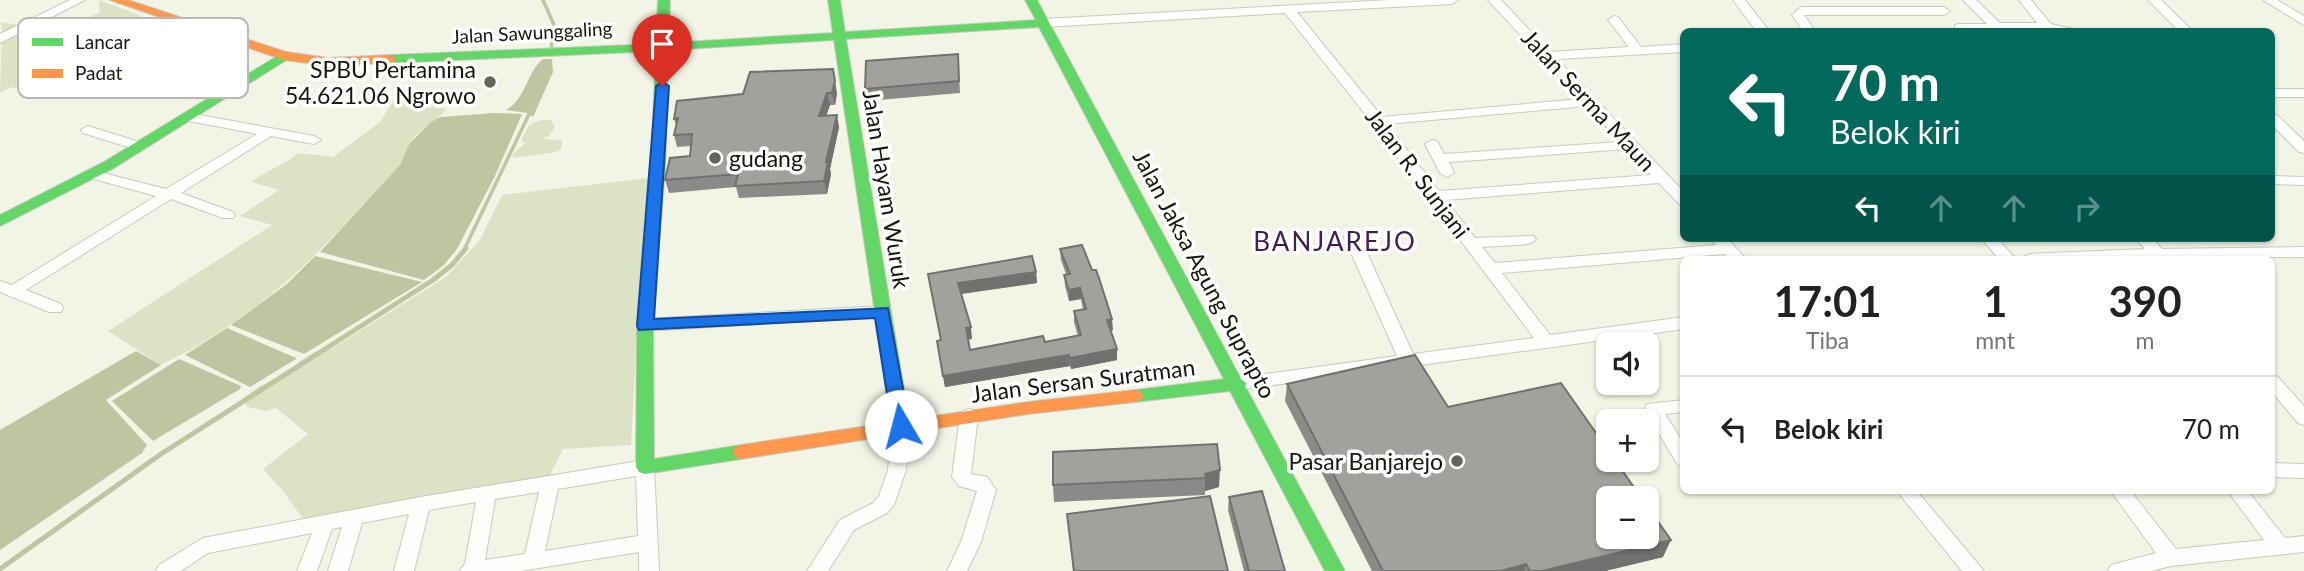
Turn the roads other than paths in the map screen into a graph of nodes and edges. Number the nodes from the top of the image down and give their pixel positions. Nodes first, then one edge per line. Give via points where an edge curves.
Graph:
1 (79, 0) edge
2 (116, 0) edge
3 (664, 0) edge
4 (834, 0) edge
5 (1031, 0) edge
6 (1452, 0) edge
7 (1494, 0) edge
8 (1739, 0) edge
9 (1934, 0) edge
10 (1969, 0) edge
11 (2025, 0) edge
12 (2154, 0) edge
13 (2269, 0) edge
14 (1279, 6) edge
15 (1944, 11) junction
16 (43, 18) edge
17 (170, 18) edge
18 (1614, 20) dead end
19 (2304, 21) edge
20 (1044, 23) junction
21 (2046, 26) junction
22 (1998, 27) junction
23 (1761, 28) edge
24 (1807, 28) edge
25 (1959, 28) edge
26 (1986, 28) edge
27 (2010, 28) edge
28 (2030, 28) edge
29 (2050, 28) edge
30 (2184, 28) edge
31 (18, 30) edge
32 (841, 36) junction
33 (0, 39) edge
34 (248, 44) edge
35 (664, 47) junction
36 (1680, 48) edge
37 (1637, 50) junction
38 (284, 56) junction
39 (1547, 56) junction
40 (1527, 58) dead end
41 (248, 79) edge
42 (2275, 93) edge
43 (2304, 93) edge
44 (219, 98) edge
45 (1590, 102) junction
46 (189, 117) junction
47 (1378, 121) junction
48 (2275, 121) edge
49 (88, 130) dead end
50 (267, 133) junction
51 (314, 140) dead end
52 (1432, 144) dead end
53 (1631, 145) junction
54 (141, 147) junction
55 (2304, 149) edge
56 (1439, 159) junction
57 (1447, 173) dead end
58 (95, 175) junction
59 (1662, 178) junction
60 (2275, 180) edge
61 (2304, 181) edge
62 (171, 194) junction
63 (1436, 196) junction
64 (1680, 197) edge
65 (228, 215) dead end
66 (0, 221) edge
67 (1352, 237) dead end
68 (1528, 239) dead end
69 (1993, 242) edge
70 (2245, 242) edge
71 (1471, 243) junction
72 (1728, 249) edge
73 (2255, 251) junction
74 (2304, 252) edge
75 (2005, 256) edge
76 (2155, 256) edge
77 (1490, 269) junction
78 (6, 289) edge
79 (55, 307) dead end
80 (883, 312) junction
81 (1680, 323) edge
82 (645, 326) junction
83 (1545, 340) junction
84 (1407, 360) junction
85 (1238, 384) junction
86 (2280, 401) edge
87 (1680, 406) edge
88 (968, 416) junction
89 (2304, 418) edge
90 (901, 426) junction
91 (1680, 453) edge
92 (645, 467) junction
93 (2275, 470) edge
94 (2302, 473) edge
95 (550, 482) junction
96 (487, 493) junction
97 (1908, 494) edge
98 (2122, 494) edge
99 (2239, 494) edge
100 (421, 504) junction
101 (354, 517) junction
102 (325, 522) junction
103 (649, 542) junction
104 (2304, 544) edge
105 (2281, 547) junction
106 (2171, 558) junction
107 (541, 563) edge
108 (166, 571) edge
109 (307, 571) edge
110 (338, 571) edge
111 (404, 571) edge
112 (471, 571) edge
113 (649, 571) edge
114 (817, 571) edge
115 (957, 571) edge
116 (1335, 571) edge
117 (1974, 571) edge
118 (2119, 571) edge

1 - 16 street
2 - 17 main road, Jalan Sawunggaling
3 - 35 main road
4 - 32 main road, Jalan Hayam Wuruk
5 - 20 main road, Jalan Jaksa Agung Suprapto
6 - 14 street
7 - 39 street, Jalan Serma Maun
8 - 23 street
9 - 15 street
10 - 22 street
11 - 21 street
12 - 30 street
13 - 19 street
14 - 20 street
14 - 47 street, Jalan R. Sunjani
15 - 24 street via 1801,11 1798,15
15 - 25 street
18 - 37 street
20 - 32 main road, Jalan Sawunggaling
20 - 85 main road, Jalan Jaksa Agung Suprapto
21 - 28 street
21 - 29 street
22 - 26 street
22 - 27 street
31 - 33 street
32 - 35 main road, Jalan Sawunggaling
32 - 80 main road, Jalan Hayam Wuruk
34 - 38 main road, Jalan Sawunggaling
35 - 38 main road, Jalan Sawunggaling via 400,61 329,62
35 - 82 main road
36 - 37 street
37 - 39 street
38 - 41 main road
39 - 40 street
39 - 45 street, Jalan Serma Maun
42 - 43 street
44 - 46 main road
45 - 47 street
45 - 53 street, Jalan Serma Maun
46 - 50 street
46 - 54 main road
47 - 63 street, Jalan R. Sunjani
48 - 55 street
49 - 54 street
50 - 51 street
50 - 62 street
52 - 56 street
53 - 56 street
53 - 59 street, Jalan Serma Maun
54 - 58 main road
56 - 57 street
58 - 62 street
58 - 66 main road
59 - 63 street
59 - 64 street, Jalan Serma Maun
60 - 61 street
62 - 65 street
62 - 78 street
63 - 71 street, Jalan R. Sunjani
67 - 84 street
68 - 71 street
69 - 75 street
70 - 73 street
71 - 77 street, Jalan R. Sunjani
72 - 77 street
73 - 74 street
73 - 76 street
77 - 83 street, Jalan R. Sunjani
78 - 79 street
80 - 82 street
80 - 90 main road, Jalan Hayam Wuruk
81 - 83 street
82 - 92 main road
83 - 84 street
84 - 85 street
85 - 88 main road, Jalan Sersan Suratman
85 - 116 main road, Jalan Jaksa Agung Suprapto
86 - 89 street
87 - 91 street via 1653,409
88 - 90 main road, Jalan Sersan Suratman
88 - 115 street via 961,477 980,482 987,490
90 - 92 main road, Jalan Sersan Suratman
90 - 114 street via 897,470 887,500 847,524
92 - 95 street
92 - 103 street
93 - 94 street
95 - 96 street
95 - 107 street
96 - 100 street
96 - 112 street via 484,526
97 - 117 street
98 - 106 street
99 - 105 street
100 - 101 street
100 - 111 street
101 - 102 street
101 - 110 street
102 - 108 street via 203,546
102 - 109 street
103 - 107 street
103 - 113 street
104 - 105 street
105 - 106 street
106 - 118 street
107 - 112 street

